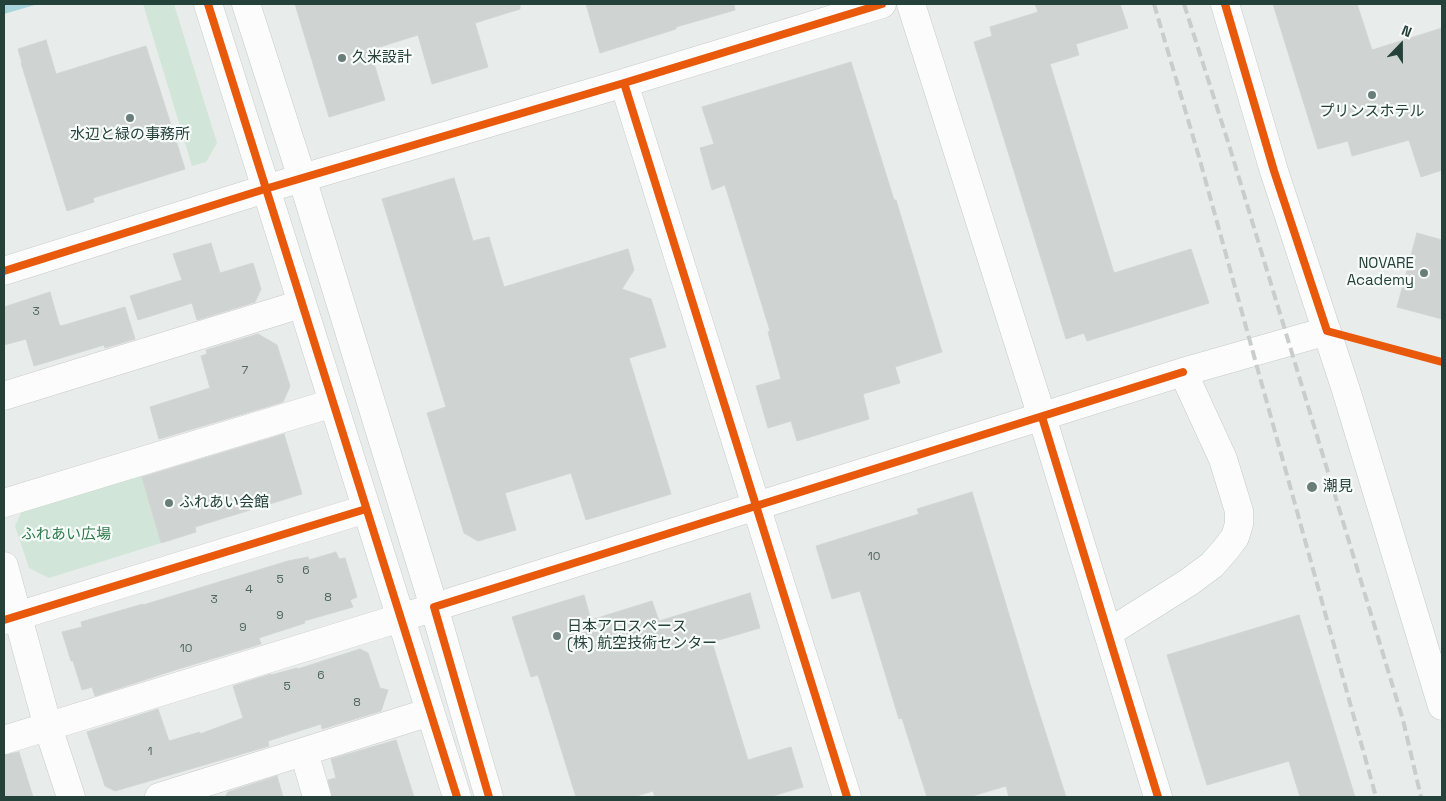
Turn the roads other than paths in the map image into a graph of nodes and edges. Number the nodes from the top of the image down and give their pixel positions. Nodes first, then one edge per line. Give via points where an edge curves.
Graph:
1 (208, 4) edge
2 (246, 4) edge
3 (882, 4) edge
4 (911, 4) edge
5 (1225, 4) edge
6 (624, 83) junction
7 (302, 178) junction
8 (265, 189) junction
9 (4, 271) edge
10 (301, 304) junction
11 (1327, 331) junction
12 (1183, 372) junction
13 (4, 396) edge
14 (333, 403) junction
15 (1042, 417) junction
16 (4, 503) edge
17 (756, 505) junction
18 (366, 509) junction
19 (4, 566) edge
20 (434, 607) junction
21 (10, 618) edge
22 (400, 618) junction
23 (1108, 633) junction
24 (1442, 706) edge
25 (430, 712) junction
26 (48, 727) junction
27 (4, 740) edge
28 (304, 752) junction
29 (197, 792) edge
30 (71, 797) edge
31 (159, 797) edge
32 (317, 797) edge
33 (457, 797) edge
34 (489, 797) edge
35 (847, 797) edge
36 (1158, 797) edge

1 - 8 street
2 - 7 street
3 - 6 street
4 - 15 street
5 - 11 street via 1274,171
6 - 7 street
6 - 17 street
7 - 8 street
7 - 20 street
8 - 9 street
8 - 10 street
10 - 13 street
10 - 14 street
11 - 12 street
11 - 24 street
12 - 15 street
12 - 23 street via 1223,459 1239,511 1239,524 1235,537 1212,565
14 - 16 street
14 - 18 street
15 - 17 street
15 - 23 street
17 - 20 street
17 - 35 street
18 - 21 street
18 - 22 street
19 - 21 street
20 - 22 street
20 - 34 street
21 - 26 street
22 - 25 street
22 - 26 street
23 - 36 street
25 - 28 street
25 - 33 street
26 - 27 street
26 - 30 street
28 - 29 street
28 - 32 street
29 - 31 street

